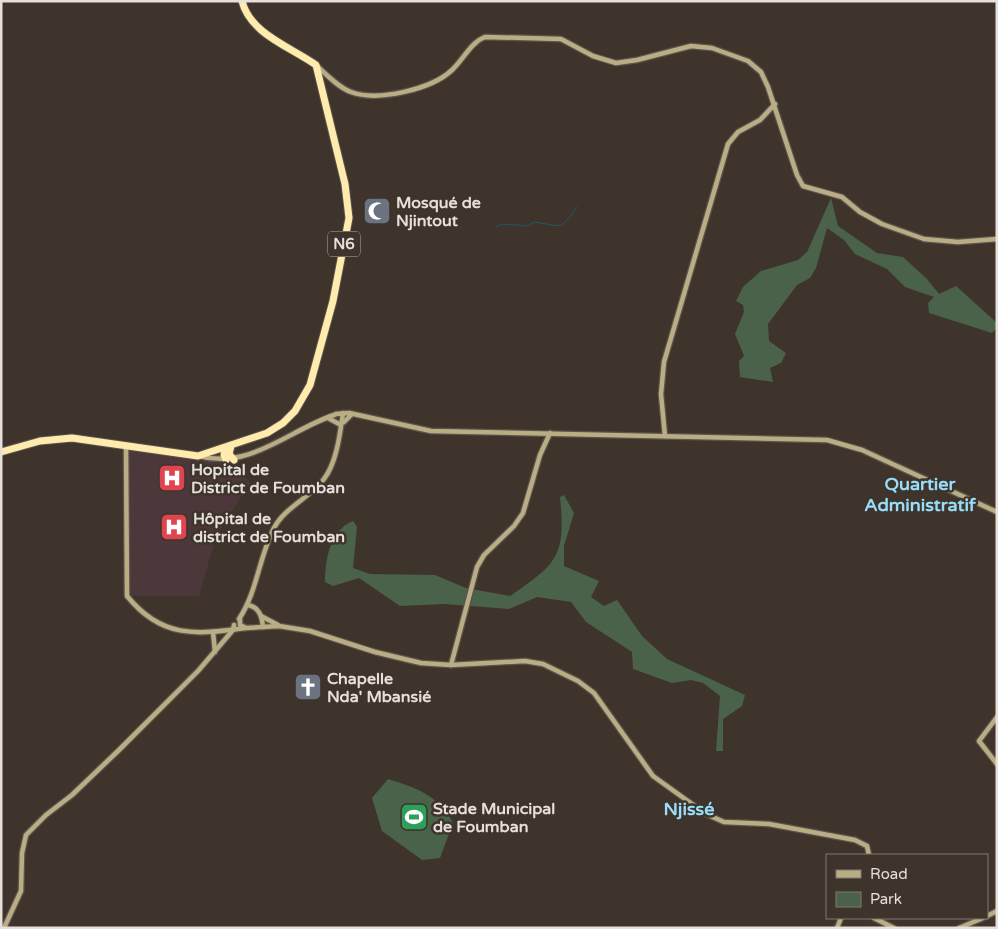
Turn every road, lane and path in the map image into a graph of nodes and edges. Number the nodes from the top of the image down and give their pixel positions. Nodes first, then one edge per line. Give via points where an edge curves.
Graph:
1 (242, 1) edge
2 (316, 65) junction
3 (775, 104) junction
4 (997, 239) edge
5 (343, 415) junction
6 (326, 419) junction
7 (342, 425) junction
8 (550, 434) junction
9 (665, 436) junction
10 (126, 445) junction
11 (228, 447) junction
12 (1, 452) edge
13 (198, 456) junction
14 (230, 460) junction
15 (997, 512) edge
16 (252, 595) junction
17 (248, 605) junction
18 (257, 609) junction
19 (262, 616) junction
20 (240, 618) junction
21 (279, 626) junction
22 (264, 627) junction
23 (231, 628) junction
24 (246, 628) junction
25 (213, 632) junction
26 (216, 652) junction
27 (451, 666) junction
28 (997, 717) edge
29 (997, 764) edge
30 (868, 854) edge
31 (876, 919) edge
32 (981, 919) edge
33 (4, 928) edge
34 (894, 928) edge
35 (959, 928) edge

1 - 2 highway via 249,18 261,30
2 - 3 main road via 345,89 376,96 432,83 452,70 485,37 561,39 594,56 622,63 698,46 712,48 752,64 761,72
2 - 11 highway, N6 via 349,205 349,223 333,301 310,385 300,404 277,427
3 - 4 main road via 803,186 842,197 882,224 924,239 958,242
3 - 9 main road via 760,120 738,132 728,144 664,362
5 - 6 main road
5 - 7 main road
5 - 7 main road
5 - 8 main road via 431,431
6 - 7 main road
6 - 14 main road via 246,456
7 - 16 main road via 324,479 273,528
8 - 9 main road
8 - 27 main road via 521,516 484,555 477,568
9 - 15 main road via 827,440 862,450
10 - 12 highway, N6 via 64,439 40,441
10 - 13 highway, N6
10 - 25 main road via 127,596 151,620 163,627
11 - 13 highway, N6
11 - 14 highway
13 - 14 main road
16 - 17 main road
16 - 18 main road
17 - 18 main road
17 - 20 main road
18 - 19 main road
19 - 21 main road
19 - 22 main road
20 - 23 main road
20 - 24 main road via 240,625
21 - 22 main road
21 - 27 main road via 318,633 394,658
22 - 24 main road
23 - 24 main road
23 - 25 main road
23 - 26 main road
25 - 26 main road
26 - 33 main road via 119,750 26,835 21,891
27 - 30 main road via 525,661 546,665 594,693 653,776 706,814 724,822 769,824 855,840 867,846
28 - 29 main road via 980,741
31 - 34 main road
32 - 35 main road

